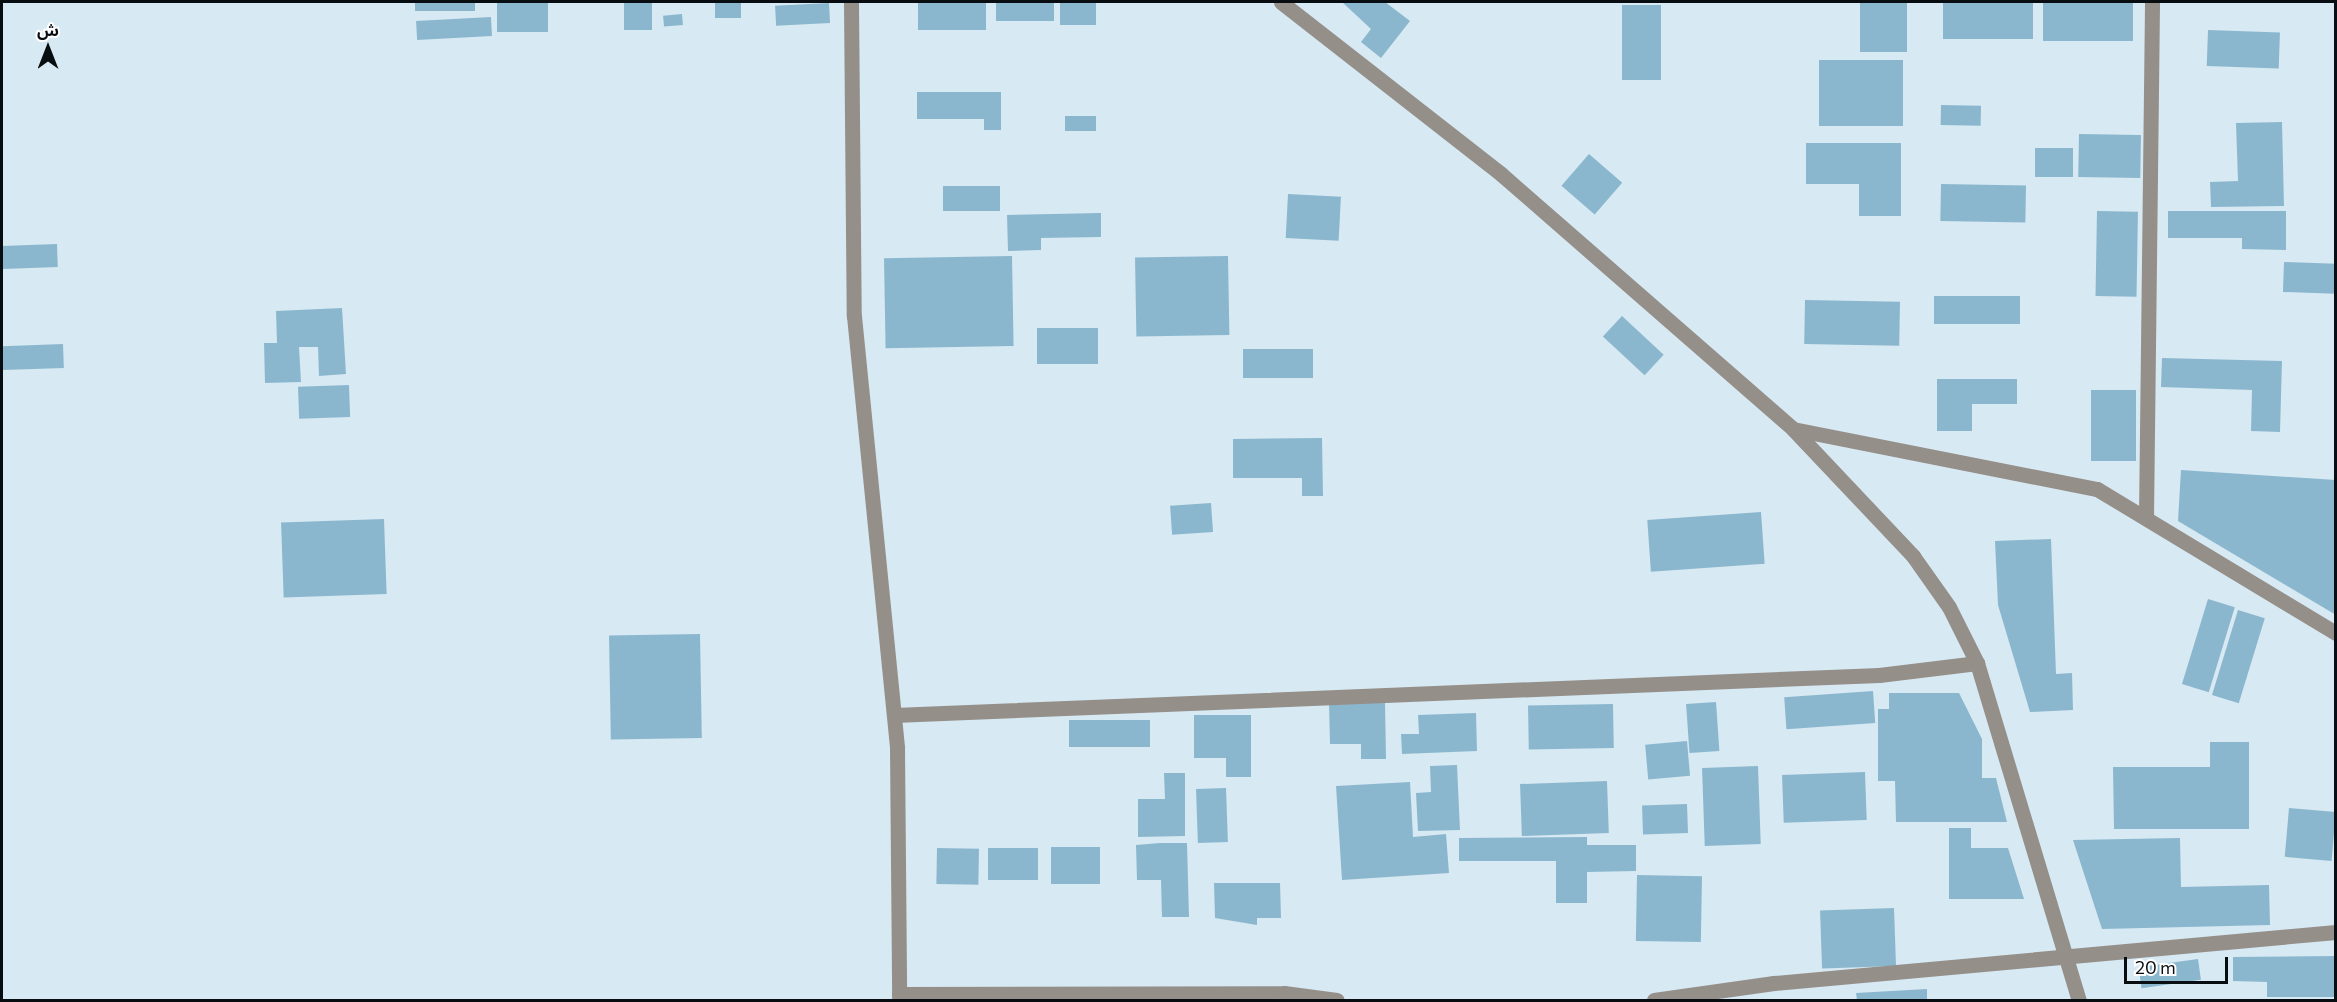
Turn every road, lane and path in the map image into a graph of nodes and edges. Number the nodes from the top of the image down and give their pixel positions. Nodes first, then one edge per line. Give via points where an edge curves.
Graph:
1 (851, 2) edge
2 (1281, 2) edge
3 (2152, 2) edge
4 (1793, 429) junction
5 (2146, 518) junction
6 (2336, 633) edge
7 (1977, 663) junction
8 (894, 715) junction
9 (2336, 932) edge
10 (2066, 957) junction
11 (899, 997) edge
12 (1337, 1000) edge
13 (1654, 1000) edge
14 (2079, 1000) edge

1 - 8 street via 854,316
2 - 4 street via 1501,174
3 - 5 street
4 - 5 street via 2097,489
4 - 7 street via 1913,556 1949,607
5 - 6 street
7 - 8 street via 1867,676
7 - 10 street
8 - 11 street
9 - 10 street
10 - 13 street via 1774,983
10 - 14 street
11 - 12 street via 1284,993

